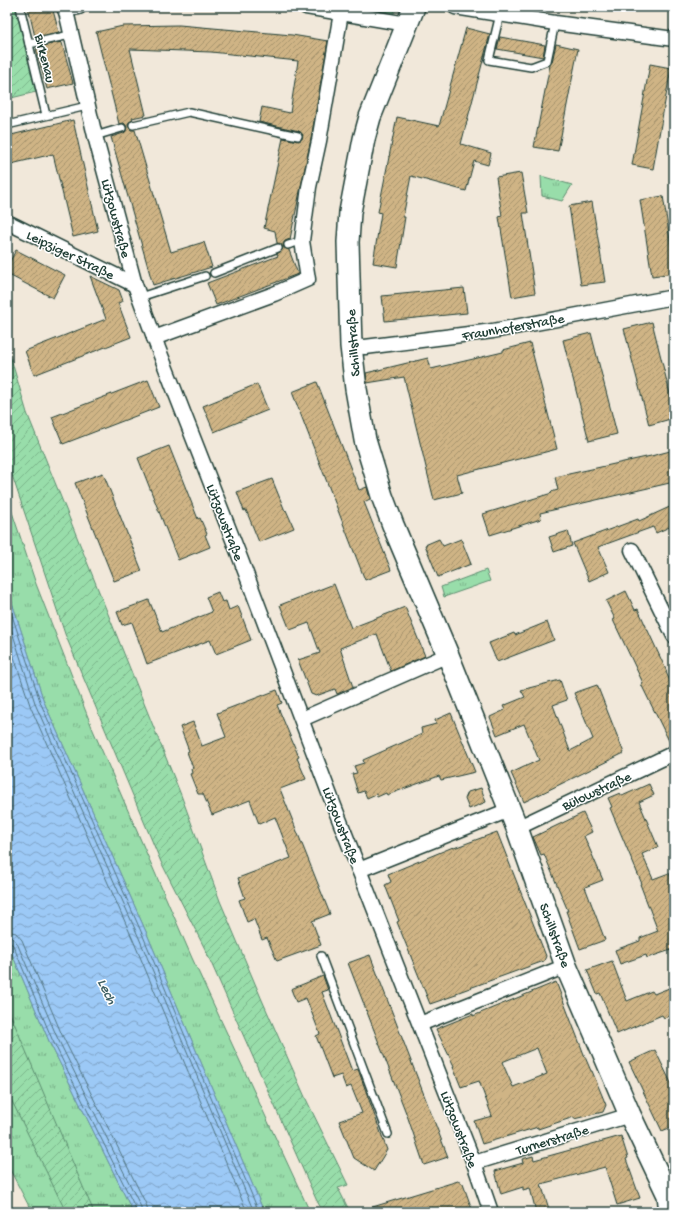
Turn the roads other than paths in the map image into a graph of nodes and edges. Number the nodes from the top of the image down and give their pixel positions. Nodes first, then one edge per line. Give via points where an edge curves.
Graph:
1 (20, 7) edge
2 (306, 7) edge
3 (455, 7) edge
4 (70, 8) edge
5 (341, 13) junction
6 (500, 14) junction
7 (411, 15) edge
8 (555, 23) junction
9 (70, 35) junction
10 (674, 39) edge
11 (29, 44) junction
12 (87, 106) junction
13 (46, 116) junction
14 (7, 125) edge
15 (133, 125) dead end
16 (122, 128) dead end
17 (95, 136) junction
18 (298, 136) dead end
19 (7, 222) edge
20 (278, 248) dead end
21 (214, 273) dead end
22 (205, 276) dead end
23 (138, 291) junction
24 (674, 297) edge
25 (154, 338) junction
26 (351, 346) junction
27 (632, 550) dead end
28 (674, 636) edge
29 (448, 656) junction
30 (302, 720) junction
31 (674, 753) edge
32 (513, 819) junction
33 (359, 870) junction
34 (321, 956) dead end
35 (566, 966) junction
36 (420, 1024) junction
37 (630, 1115) junction
38 (388, 1134) dead end
39 (474, 1163) junction
40 (670, 1199) edge
41 (490, 1212) edge

1 - 11 lane, Birkenau
2 - 5 street
3 - 6 street
4 - 9 street, Lützowstraße
5 - 7 street, Schillstraße
5 - 25 street via 309,187 295,243 308,279
6 - 8 street
6 - 8 lane via 490,60 532,67 547,61
7 - 26 street, Schillstraße via 370,117 350,212 348,242
8 - 10 street
9 - 11 lane
9 - 12 street, Lützowstraße
11 - 13 lane, Birkenau
12 - 13 lane
12 - 17 street, Lützowstraße
13 - 14 lane
15 - 18 lane via 189,112
16 - 17 lane
17 - 23 street, Lützowstraße
19 - 23 street, Leipziger Straße
20 - 21 lane
22 - 23 lane
23 - 25 street, Lützowstraße
24 - 26 street, Fraunhoferstraße via 493,331 365,347
25 - 30 street, Lützowstraße
26 - 29 street, Schillstraße via 365,440 382,496
27 - 28 street
29 - 30 street
29 - 32 street, Schillstraße
30 - 33 street, Lützowstraße
31 - 32 street, Bülowstraße
32 - 33 street, Bülowstraße
32 - 35 street, Schillstraße
33 - 36 street, Lützowstraße
34 - 38 lane
35 - 36 street
35 - 37 street, Schillstraße
36 - 39 street, Lützowstraße
37 - 39 street, Turnerstraße
37 - 40 street, Schillstraße
39 - 41 street, Lützowstraße

